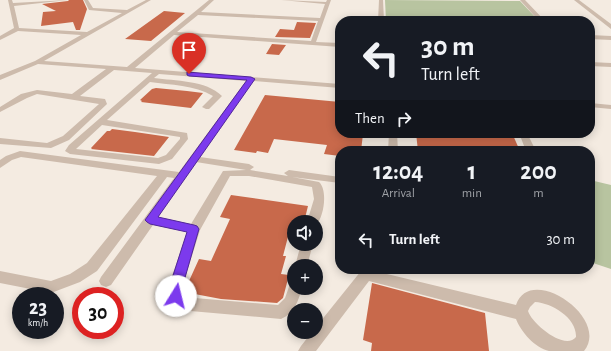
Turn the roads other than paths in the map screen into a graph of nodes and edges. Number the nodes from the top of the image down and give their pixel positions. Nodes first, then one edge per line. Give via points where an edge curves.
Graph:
1 (66, 0) edge
2 (86, 0) edge
3 (149, 0) edge
4 (212, 0) edge
5 (284, 0) edge
6 (381, 0) edge
7 (522, 0) edge
8 (576, 0) edge
9 (329, 1) edge
10 (10, 2) edge
11 (130, 12) junction
12 (197, 13) junction
13 (381, 16) edge
14 (537, 16) edge
15 (322, 20) junction
16 (611, 27) edge
17 (17, 29) junction
18 (173, 33) junction
19 (87, 34) junction
20 (595, 37) edge
21 (0, 38) edge
22 (611, 38) edge
23 (314, 43) junction
24 (335, 45) edge
25 (37, 62) junction
26 (595, 64) edge
27 (611, 65) edge
28 (112, 68) junction
29 (129, 69) junction
30 (158, 71) junction
31 (0, 78) edge
32 (251, 79) junction
33 (149, 80) junction
34 (335, 86) edge
35 (75, 96) junction
36 (595, 105) edge
37 (611, 107) edge
38 (206, 108) dead end
39 (0, 110) edge
40 (102, 122) junction
41 (0, 141) edge
42 (194, 159) junction
43 (0, 165) edge
44 (164, 174) junction
45 (181, 176) junction
46 (335, 179) edge
47 (315, 215) edge
48 (150, 220) junction
49 (194, 229) junction
50 (0, 277) edge
51 (106, 281) dead end
52 (293, 295) edge
53 (521, 313) junction
54 (559, 350) edge
55 (306, 351) edge

1 - 10 street
2 - 11 street via 91,9
3 - 11 street
4 - 12 street
5 - 9 street
6 - 13 street
7 - 14 street
8 - 16 street
9 - 15 street
10 - 17 street
11 - 19 street
12 - 15 street
12 - 18 street
15 - 23 street
17 - 19 street
17 - 21 street
18 - 23 street
18 - 29 street
19 - 25 street
20 - 22 street
23 - 24 street
25 - 28 street
25 - 31 street
26 - 27 street
28 - 29 street
28 - 35 street
29 - 30 street
30 - 32 street
30 - 33 street
32 - 34 street
32 - 42 street
33 - 38 street via 210,90 218,96
33 - 40 street
35 - 39 street via 36,92
35 - 41 street via 102,101 103,104 66,138 48,146
36 - 37 street
40 - 40 street via 70,151 159,160 169,157 184,139 184,136 178,134
42 - 45 street
42 - 46 street
43 - 44 street via 20,154
44 - 45 street
44 - 50 street via 92,267 75,278 51,286
45 - 48 street
47 - 49 street via 319,199 318,187 315,184 233,172 227,174
48 - 49 street
48 - 51 street
49 - 52 street via 176,288 179,303 281,312 291,302
53 - 54 street via 529,330
53 - 54 street via 521,305 532,296 550,298 569,309 584,335 577,348
53 - 55 street via 366,275

